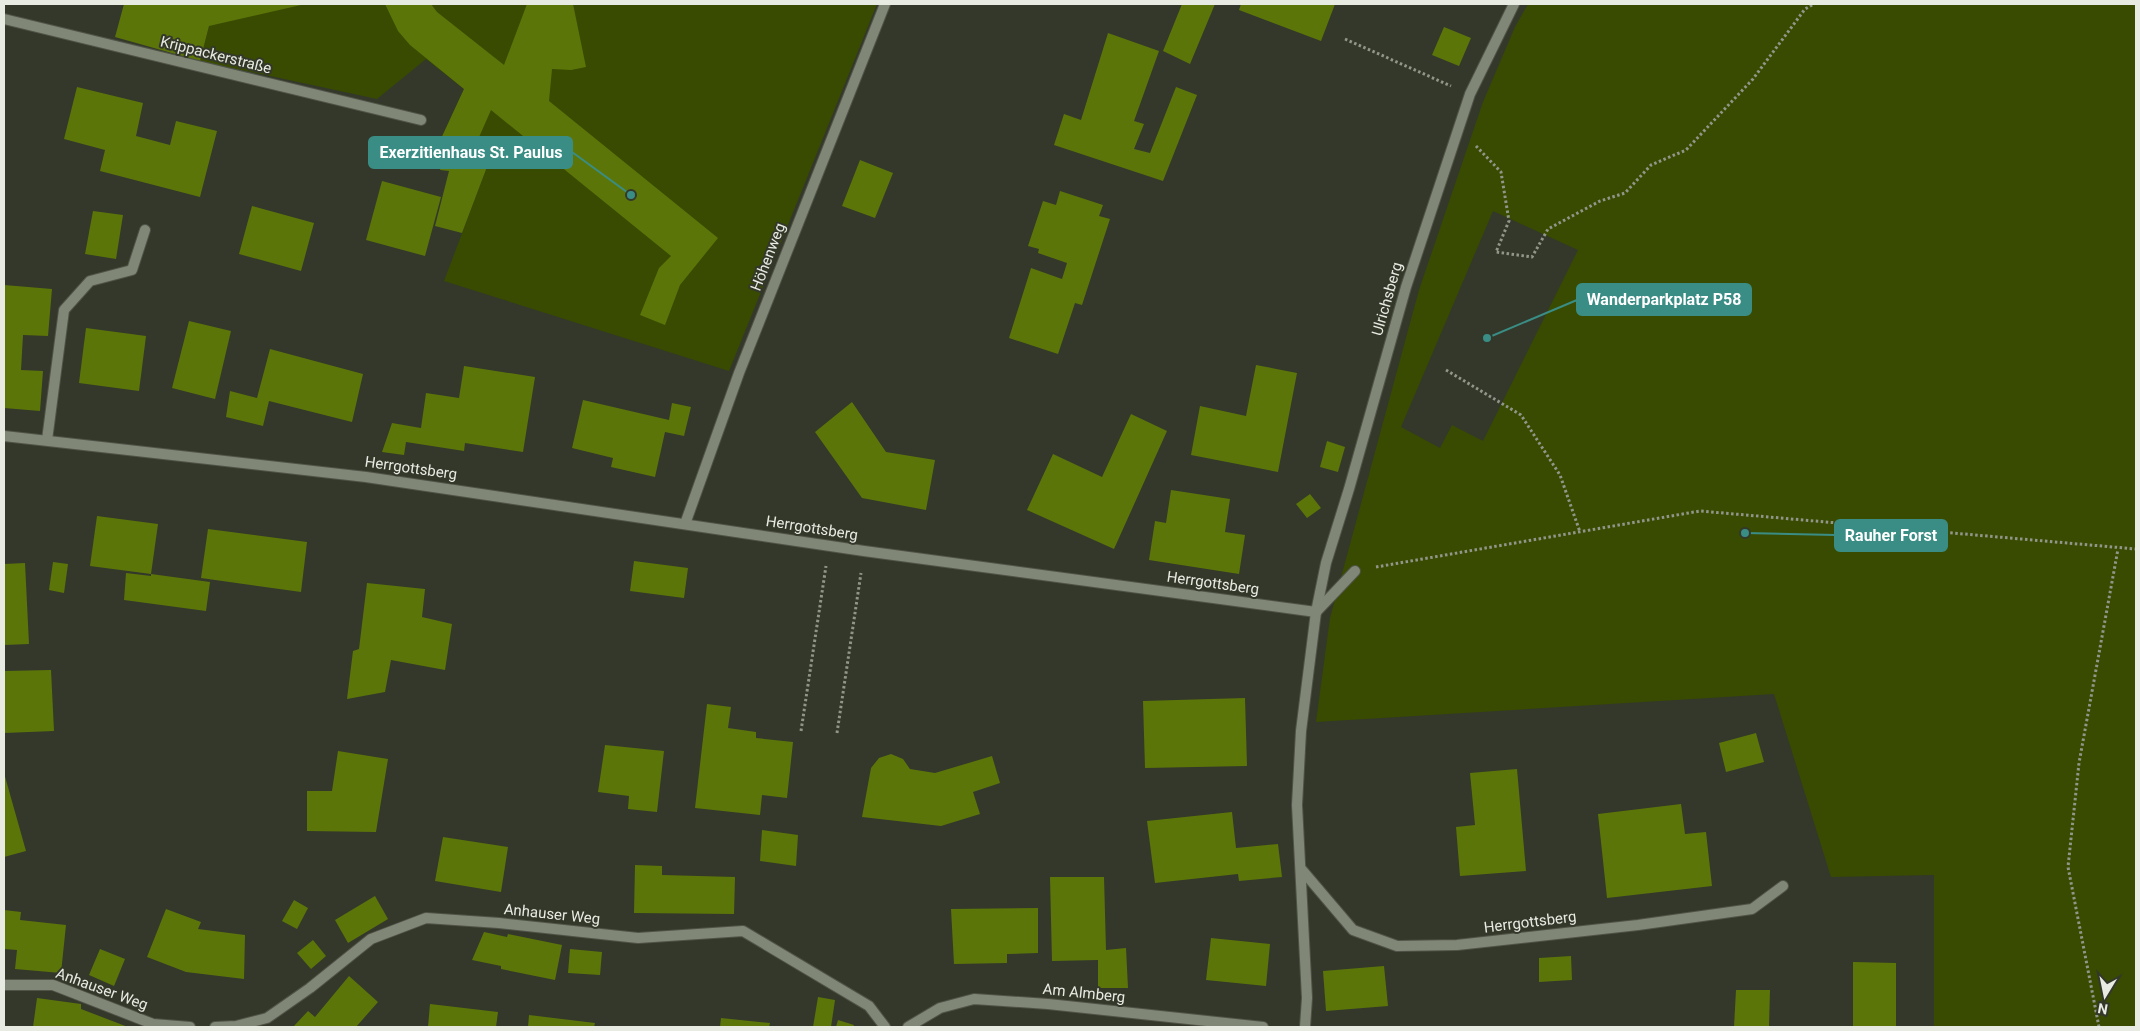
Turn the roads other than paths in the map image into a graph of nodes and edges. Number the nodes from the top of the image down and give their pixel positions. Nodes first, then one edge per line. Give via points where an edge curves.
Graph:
1 (885, 4) edge
2 (1514, 4) edge
3 (4, 19) edge
4 (421, 120) dead end
5 (145, 230) dead end
6 (4, 436) edge
7 (47, 440) junction
8 (685, 524) junction
9 (1355, 571) road end
10 (1316, 612) junction
11 (1302, 870) junction
12 (1783, 886) dead end
13 (4, 985) edge
14 (190, 1027) edge
15 (215, 1027) edge
16 (885, 1027) edge
17 (908, 1027) edge
18 (1263, 1027) edge
19 (1305, 1027) edge

1 - 8 street, Höhenweg via 746,355
2 - 10 street, Ulrichsberg via 1470,94 1406,287 1326,563
3 - 4 street, Krippackerstraße
5 - 7 street via 132,270 90,281 64,310
6 - 7 street, Herrgottsberg
7 - 8 street, Herrgottsberg via 366,477
8 - 10 street, Herrgottsberg
9 - 10 street
10 - 11 street via 1301,731 1297,805
11 - 12 street, Herrgottsberg via 1353,930 1398,946 1457,946 1752,909
11 - 19 street via 1307,998
13 - 14 street, Anhauser Weg via 54,985 153,1024
15 - 16 street, Anhauser Weg via 236,1026 267,1018 371,939 426,918 638,938 743,931 869,1006
17 - 18 street, Am Almberg via 940,1008 974,999

